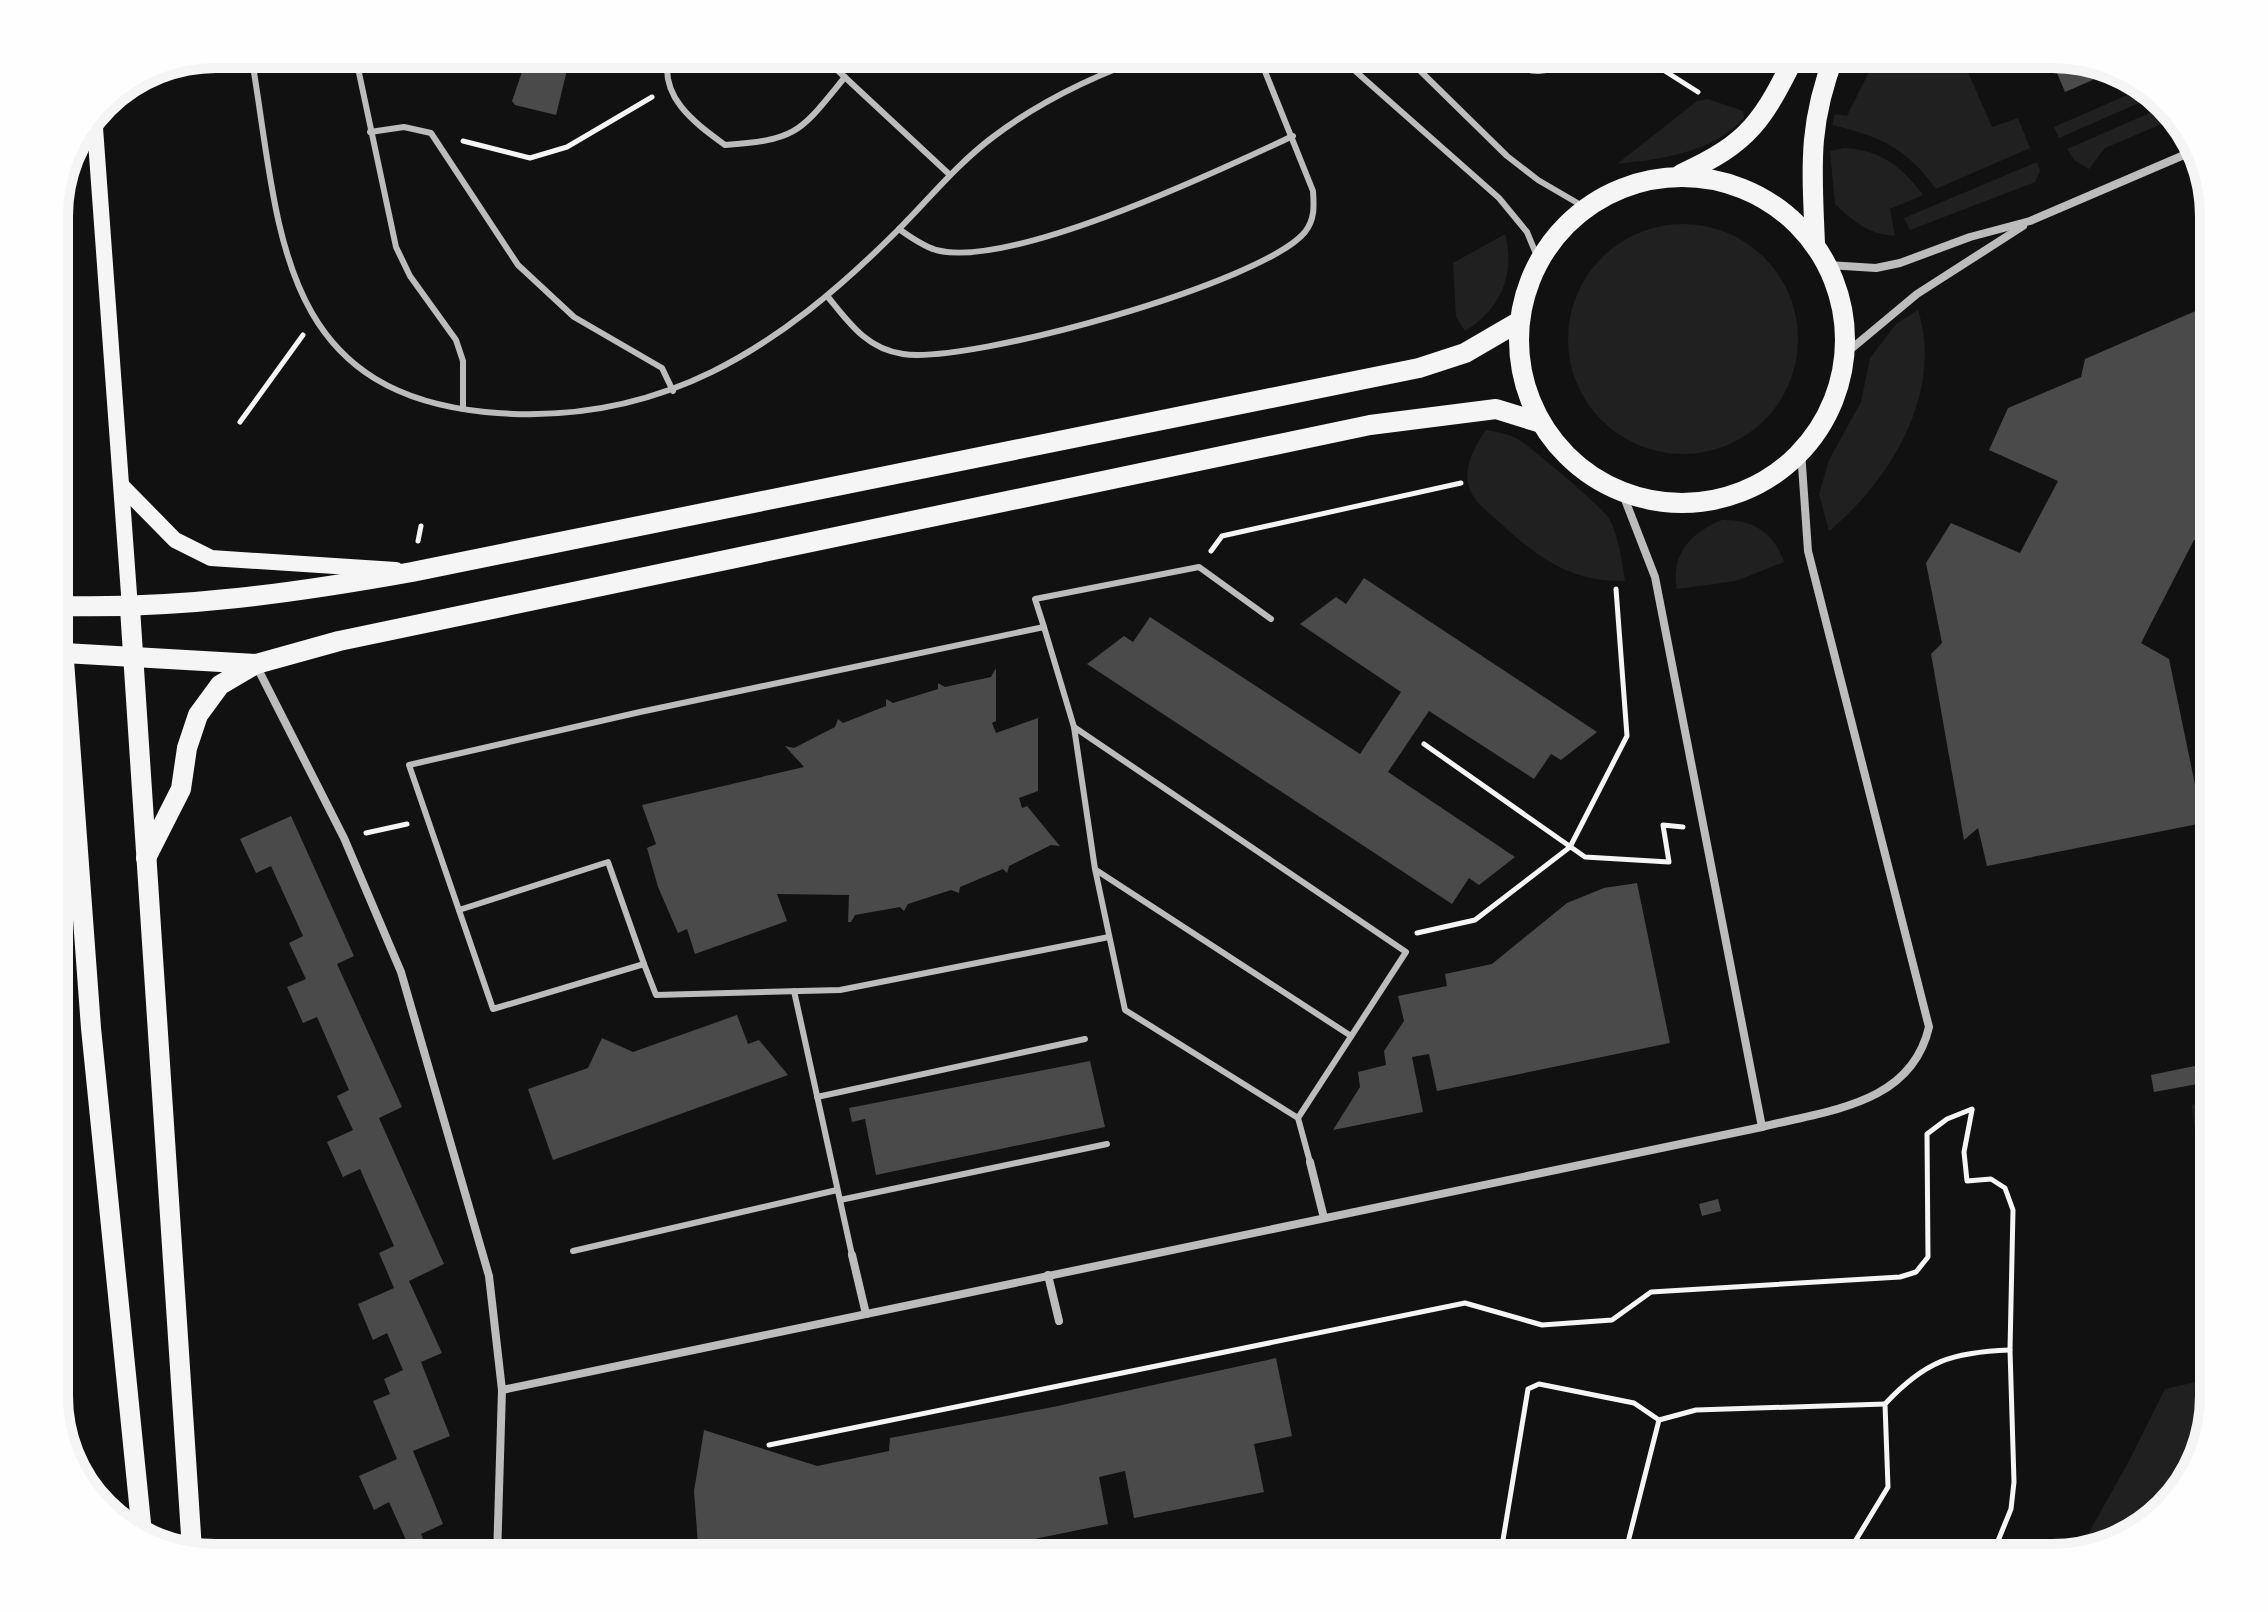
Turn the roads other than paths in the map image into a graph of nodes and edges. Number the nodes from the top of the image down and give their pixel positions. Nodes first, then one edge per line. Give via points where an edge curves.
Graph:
1 (254, 68) edge
2 (358, 68) edge
3 (669, 68) edge
4 (835, 68) edge
5 (1120, 68) edge
6 (1264, 68) edge
7 (1352, 68) edge
8 (1417, 68) edge
9 (1522, 68) edge
10 (1554, 68) edge
11 (1789, 68) edge
12 (1830, 68) edge
13 (845, 77) junction
14 (95, 131) edge
15 (370, 132) junction
16 (1293, 136) junction
17 (2187, 154) edge
18 (950, 175) junction
19 (1674, 177) junction
20 (1586, 208) junction
21 (2030, 221) junction
22 (899, 229) junction
23 (1815, 244) junction
24 (1539, 261) junction
25 (1828, 265) junction
26 (828, 297) junction
27 (1520, 321) junction
28 (1845, 354) junction
29 (673, 391) junction
30 (463, 409) junction
31 (1541, 423) junction
32 (1801, 451) junction
33 (122, 486) junction
34 (1622, 492) junction
35 (412, 572) junction
36 (68, 606) edge
37 (130, 608) junction
38 (1271, 619) dead end
39 (1044, 627) junction
40 (68, 653) edge
41 (133, 656) junction
42 (256, 664) junction
43 (68, 709) edge
44 (1074, 727) junction
45 (146, 858) junction
46 (1095, 869) junction
47 (459, 910) junction
48 (1109, 937) junction
49 (644, 964) junction
50 (794, 991) junction
51 (1351, 1036) junction
52 (1085, 1039) dead end
53 (817, 1097) junction
54 (1298, 1118) junction
55 (1762, 1127) junction
56 (1107, 1144) dead end
57 (1310, 1162) joint
58 (837, 1190) junction
59 (840, 1200) junction
60 (1324, 1218) junction
61 (573, 1251) dead end
62 (852, 1255) joint
63 (1048, 1275) junction
64 (866, 1314) junction
65 (1059, 1321) dead end
66 (502, 1390) junction
67 (141, 1523) edge
68 (191, 1542) edge
69 (497, 1544) edge

1 - 30 lane via 294,279 314,321 341,353 393,389
2 - 15 lane
3 - 13 lane via 670,86 690,120 725,145 786,138 811,118
4 - 13 lane
5 - 18 lane via 1069,88 991,138
6 - 16 lane
7 - 24 lane via 1499,198 1527,232
8 - 20 lane via 1507,156
9 - 10 lane via 1539,73
11 - 19 main road via 1773,102 1740,142
12 - 23 main road via 1811,140
13 - 18 lane
14 - 33 main road
15 - 29 lane via 404,127 431,133 518,265 574,317 662,368
15 - 30 lane via 396,247 456,340 463,361
16 - 22 lane via 1118,212 1001,247 937,250
16 - 26 lane via 1313,191 1314,215 1305,233 1261,260 1186,293 1065,330 940,354 903,354 874,346
17 - 21 street
18 - 22 lane
19 - 20 main road via 1628,187
19 - 23 main road via 1714,180 1753,192 1797,223
20 - 24 main road
21 - 25 street via 1888,266
21 - 28 street via 1917,294
22 - 26 lane
23 - 25 main road
24 - 27 main road
25 - 28 main road via 1844,318
26 - 29 lane via 749,355
27 - 31 main road via 1524,384
27 - 35 main road via 1465,353 1419,368
28 - 32 main road via 1827,416
29 - 30 lane via 583,411
31 - 34 main road via 1576,464
31 - 42 main road via 1487,409 1370,425 355,638
32 - 34 main road via 1763,481 1718,499 1669,503
32 - 55 street via 1808,551 1929,1027 1924,1051 1904,1077 1863,1101
33 - 35 main road via 175,540 211,558
33 - 37 main road
34 - 55 street via 1655,577
35 - 37 main road via 293,593
36 - 37 main road
37 - 41 main road
38 - 39 lane via 1199,567 1035,599
39 - 44 lane
39 - 47 lane via 409,765
40 - 41 main road
41 - 42 main road
41 - 45 main road
42 - 45 main road via 220,685 198,715 181,789
42 - 66 street via 344,838 401,972 489,1276
43 - 67 main road via 91,1028
44 - 46 lane
44 - 51 lane via 1406,952
45 - 68 main road
46 - 48 lane
46 - 51 lane
47 - 49 lane via 493,1009
47 - 49 lane via 608,862
48 - 50 lane via 840,990
48 - 54 lane via 1125,1010
49 - 50 lane via 656,995
50 - 53 lane
51 - 54 lane
52 - 53 lane
53 - 58 lane
54 - 57 lane
55 - 60 street
56 - 59 lane
57 - 60 street
58 - 59 lane
58 - 61 lane
59 - 62 lane
60 - 63 street
62 - 64 street
63 - 64 street
63 - 65 street
64 - 66 street
66 - 69 street

